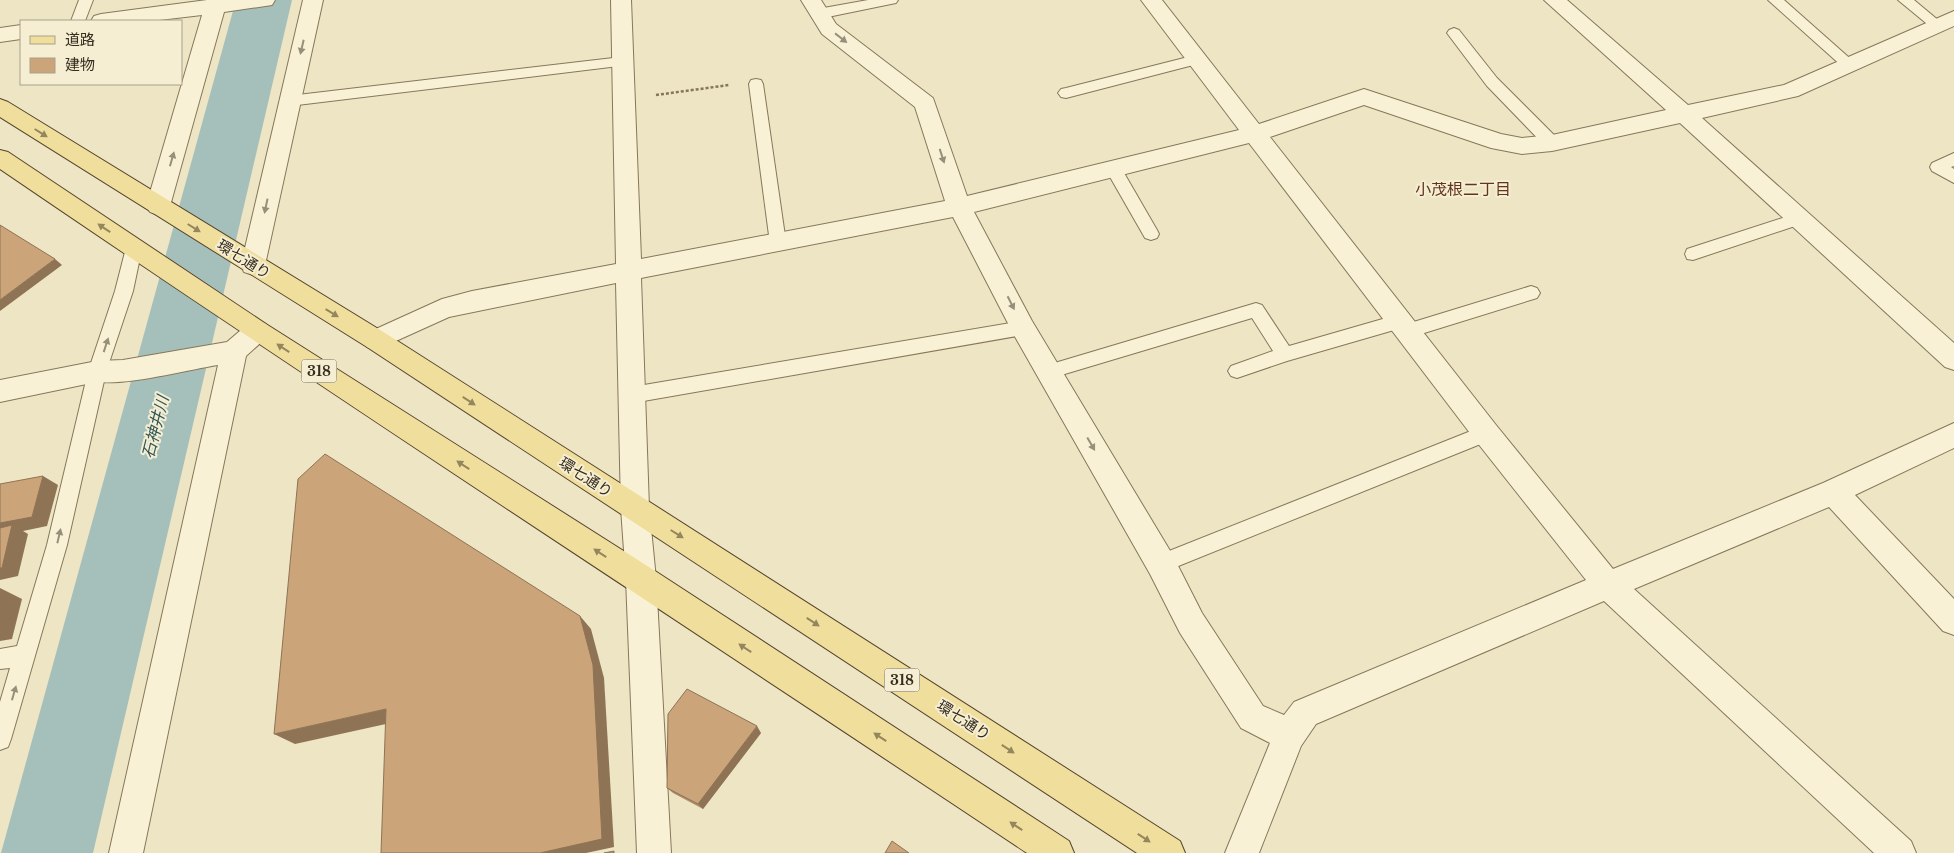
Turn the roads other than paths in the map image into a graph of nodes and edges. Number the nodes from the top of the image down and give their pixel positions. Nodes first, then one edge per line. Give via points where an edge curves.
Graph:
1 (86, 0) edge
2 (265, 0) edge
3 (313, 0) edge
4 (621, 0) edge
5 (891, 0) edge
6 (1151, 0) edge
7 (1555, 0) edge
8 (1775, 0) edge
9 (1904, 0) edge
10 (218, 4) edge
11 (815, 7) edge
12 (78, 20) edge
13 (108, 20) edge
14 (1945, 22) edge
15 (20, 32) edge
16 (1454, 33) dead end
17 (0, 35) edge
18 (1196, 60) junction
19 (622, 62) junction
20 (1849, 65) junction
21 (756, 84) road end
22 (1066, 93) dead end
23 (289, 101) junction
24 (0, 107) edge
25 (1685, 115) junction
26 (1255, 134) junction
27 (1552, 143) junction
28 (0, 158) edge
29 (1954, 158) edge
30 (1114, 170) junction
31 (1954, 177) edge
32 (158, 206) junction
33 (959, 207) junction
34 (1798, 220) junction
35 (1152, 234) dead end
36 (778, 242) junction
37 (134, 248) junction
38 (1693, 254) dead end
39 (253, 265) junction
40 (628, 273) junction
41 (1530, 293) dead end
42 (1404, 326) junction
43 (1023, 328) junction
44 (257, 331) junction
45 (1943, 333) edge
46 (376, 340) junction
47 (234, 351) junction
48 (1285, 354) junction
49 (1954, 359) edge
50 (1237, 371) dead end
51 (97, 372) junction
52 (1048, 372) junction
53 (0, 391) edge
54 (632, 395) junction
55 (1486, 433) junction
56 (1954, 436) edge
57 (1833, 492) junction
58 (635, 508) junction
59 (1161, 564) junction
60 (640, 579) junction
61 (1608, 585) junction
62 (1954, 621) edge
63 (25, 654) junction
64 (0, 659) edge
65 (1289, 735) junction
66 (0, 739) edge
67 (126, 853) edge
68 (654, 853) edge
69 (1057, 853) edge
70 (1168, 853) edge
71 (1242, 853) edge
72 (1899, 853) edge

1 - 12 lane
2 - 10 street
3 -> 23 street
4 - 19 street
5 - 11 lane
6 - 18 street
7 - 25 street
8 - 20 lane
9 - 14 lane
10 - 13 street
32 -> 10 street
11 -> 33 street via 829,29 925,103
14 - 20 street
15 - 17 street
16 - 27 lane via 1492,82
18 - 22 lane
18 - 26 street
19 - 23 lane
19 - 40 street
20 - 25 street via 1790,91
21 - 36 lane
23 -> 39 street
24 -> 32 main road, 環七通り / 318
25 - 27 street
25 - 34 street
26 - 27 street via 1364,97 1499,142 1522,146
26 - 30 street
26 - 42 street
37 -> 28 main road, 318
29 - 31 lane via 1938,167
30 - 33 street
30 - 35 lane
32 -> 39 main road, 環七通り / 318
33 - 36 street
33 -> 43 street
34 - 38 lane
34 - 45 street
36 - 40 street
37 - 44 main road, 318
51 -> 37 lane via 124,291
39 -> 46 main road, 環七通り / 318
40 - 46 street via 472,301 442,309
40 - 54 street
41 - 42 lane
42 - 48 lane
42 - 55 street
43 - 52 street
43 - 54 lane
44 - 47 street
60 -> 44 main road, 318
45 - 49 street
46 -> 58 main road, 環七通り / 318
47 - 51 street via 123,371
47 - 67 street
48 - 50 lane
48 - 52 lane via 1256,310
51 - 53 street
63 -> 51 lane via 57,545
52 -> 59 street
54 - 58 street
55 - 59 lane
55 - 61 street
56 - 57 street
57 - 61 street
57 - 62 street
58 - 60 street
58 -> 70 main road, 環七通り / 318
59 - 65 street via 1191,623 1252,717
60 - 68 street
69 -> 60 main road, 318
61 - 65 street via 1304,713
61 - 72 street
63 - 64 lane
66 -> 63 lane
65 - 71 street

